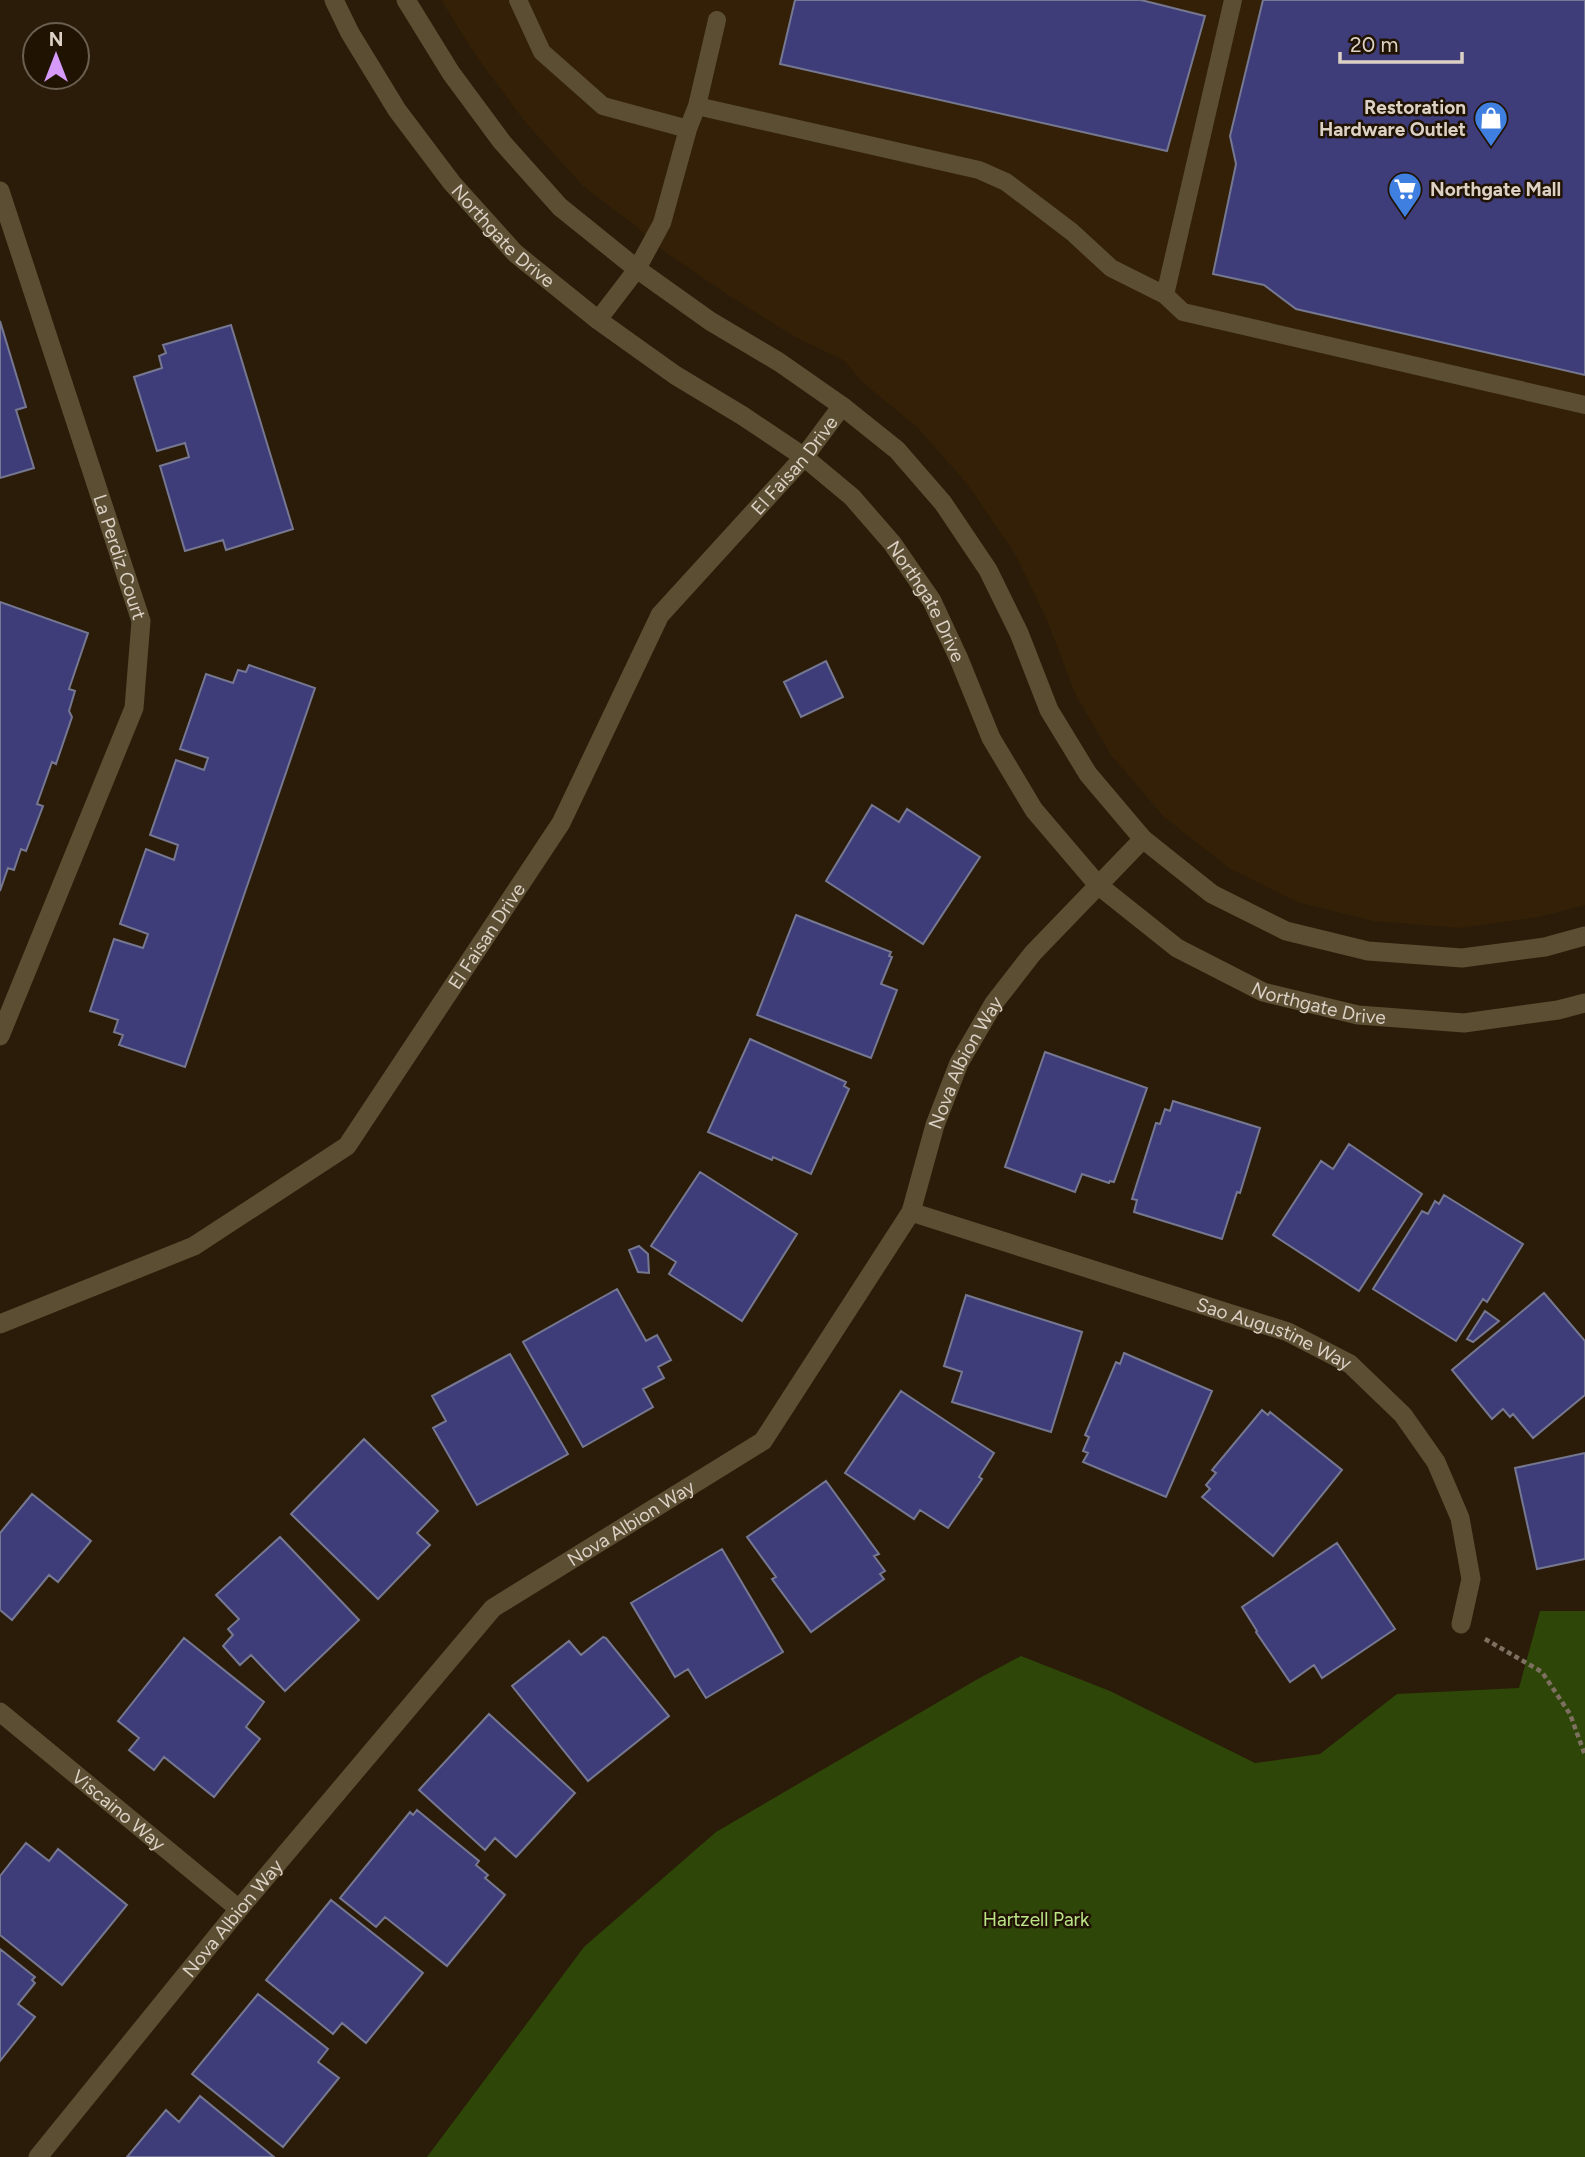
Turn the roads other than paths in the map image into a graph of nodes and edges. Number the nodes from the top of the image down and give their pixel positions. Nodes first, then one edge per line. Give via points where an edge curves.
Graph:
1 (334, 0) edge
2 (406, 0) edge
3 (518, 0) edge
4 (1233, 0) edge
5 (717, 20) dead end
6 (698, 106) junction
7 (688, 129) junction
8 (0, 191) edge
9 (637, 269) junction
10 (1165, 295) junction
11 (598, 320) junction
12 (1585, 405) edge
13 (842, 406) junction
14 (804, 457) junction
15 (1143, 839) junction
16 (1098, 886) junction
17 (1585, 936) edge
18 (1585, 1003) edge
19 (0, 1037) edge
20 (911, 1212) junction
21 (0, 1324) edge
22 (1461, 1624) road end
23 (0, 1712) edge
24 (239, 1909) junction
25 (38, 2157) edge

1 - 11 street, Northgate Drive via 397,110 452,183 515,253
2 - 9 street via 451,73 502,142 560,207
3 - 7 lane via 542,52 603,106
4 - 10 lane
5 - 6 lane
6 - 7 lane
6 - 10 lane via 979,170 1006,182 1111,268
7 - 9 lane via 663,223
8 - 19 street, La Perdiz Court via 141,621 134,708
9 - 11 lane
9 - 13 street
10 - 12 lane via 1182,312
11 - 14 street, Northgate Drive
13 - 14 street, El Faisan Drive
13 - 15 street via 897,450 943,503 988,570 1049,710 1088,774
14 - 16 street, Northgate Drive via 852,496 932,601 991,738 1034,810
14 - 21 street, El Faisan Drive via 660,615 561,823 347,1146 194,1246
15 - 16 street, Nova Albion Way
15 - 17 street via 1212,894 1286,931 1368,951 1462,958 1545,947
16 - 18 street, Northgate Drive via 1177,948 1263,992 1358,1015 1464,1023
16 - 20 street, Nova Albion Way via 1025,963 994,1003 959,1063 935,1125
20 - 22 street, Sao Augustine Way via 1288,1332 1350,1364 1403,1415 1436,1462 1460,1518 1471,1579
20 - 24 street, Nova Albion Way via 763,1441 493,1608
23 - 24 street, Viscaino Way
24 - 25 street, Nova Albion Way

